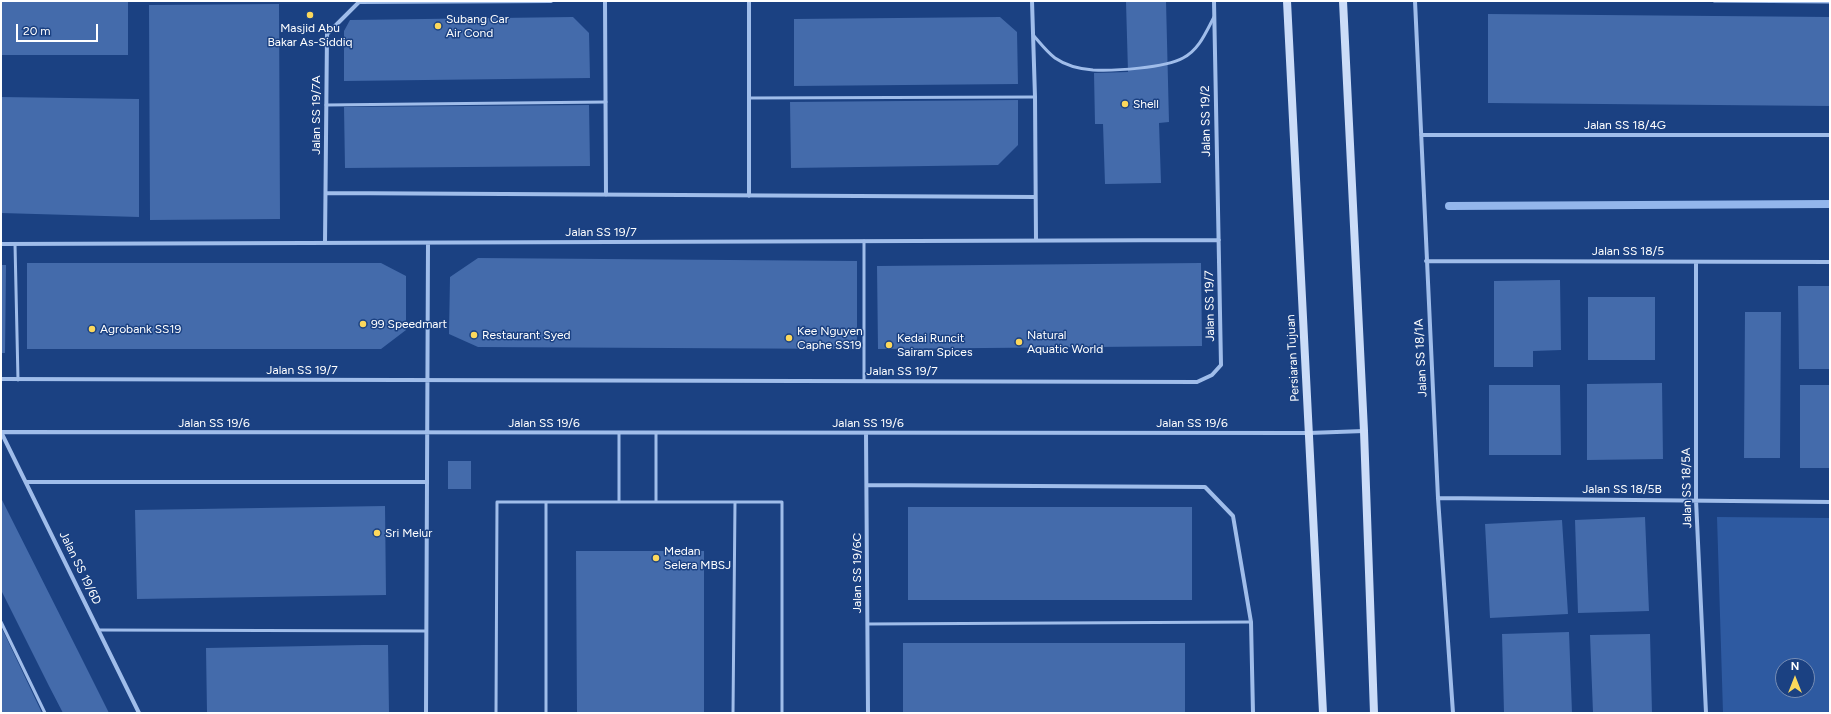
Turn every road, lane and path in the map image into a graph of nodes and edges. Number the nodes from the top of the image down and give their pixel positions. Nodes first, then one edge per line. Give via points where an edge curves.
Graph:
1 (551, 1) edge
2 (605, 1) edge
3 (749, 1) edge
4 (1032, 1) edge
5 (1214, 1) edge
6 (1287, 1) edge
7 (1343, 1) edge
8 (1416, 1) edge
9 (1714, 1) edge
10 (360, 2) edge
11 (1830, 2) edge
12 (1214, 17) junction
13 (1033, 35) junction
14 (1035, 97) junction
15 (749, 98) junction
16 (606, 102) junction
17 (326, 105) junction
18 (1421, 134) junction
19 (1830, 135) edge
20 (326, 193) junction
21 (606, 195) junction
22 (749, 196) junction
23 (1035, 197) junction
24 (1036, 240) junction
25 (1219, 240) junction
26 (864, 241) junction
27 (428, 243) junction
28 (1, 244) edge
29 (15, 244) junction
30 (325, 244) junction
31 (1426, 261) junction
32 (1696, 262) junction
33 (1830, 262) edge
34 (1, 380) edge
35 (18, 380) junction
36 (427, 380) junction
37 (864, 381) junction
38 (1364, 431) junction
39 (1, 432) edge
40 (427, 433) junction
41 (619, 433) junction
42 (656, 433) junction
43 (866, 433) junction
44 (1310, 433) junction
45 (27, 482) junction
46 (427, 482) junction
47 (867, 485) junction
48 (1438, 498) junction
49 (1696, 500) junction
50 (546, 502) junction
51 (619, 502) junction
52 (656, 502) junction
53 (735, 502) junction
54 (1830, 502) edge
55 (1, 622) edge
56 (1251, 622) junction
57 (868, 624) junction
58 (99, 630) junction
59 (426, 631) junction
60 (45, 713) edge
61 (139, 713) edge
62 (426, 713) edge
63 (496, 713) edge
64 (546, 713) edge
65 (733, 713) edge
66 (782, 713) edge
67 (868, 713) edge
68 (1253, 713) edge
69 (1323, 713) edge
70 (1374, 713) edge
71 (1453, 713) edge
72 (1706, 713) edge

1 - 10 street
2 - 16 street
3 - 15 street
4 - 13 street
5 - 12 street, Jalan SS 19/2
6 - 44 main road, Persiaran Tujuan
7 - 38 main road
8 - 18 street, Jalan SS 18/1A
9 - 11 lane
10 - 17 street, Jalan SS 19/7A via 326,34
12 - 13 lane via 1202,39 1189,54 1174,62 1152,66 1093,70 1075,67 1055,58
12 - 25 street, Jalan SS 19/2
13 - 14 street
14 - 15 lane
14 - 23 street
15 - 22 street
16 - 17 lane
16 - 21 street
17 - 20 street, Jalan SS 19/7A
18 - 19 street, Jalan SS 18/4G
18 - 31 street, Jalan SS 18/1A
20 - 21 street
20 - 30 street, Jalan SS 19/7A
21 - 22 street
22 - 23 street
23 - 24 street
24 - 25 street, Jalan SS 19/7
24 - 26 street, Jalan SS 19/7
25 - 37 street, Jalan SS 19/7 via 1221,365 1212,375 1197,382
26 - 27 street, Jalan SS 19/7
26 - 37 lane
27 - 30 street, Jalan SS 19/7
27 - 36 street
28 - 29 street, Jalan SS 19/7
29 - 30 street, Jalan SS 19/7
29 - 35 lane
31 - 32 street, Jalan SS 18/5
31 - 48 street, Jalan SS 18/1A
32 - 33 street, Jalan SS 18/5
32 - 49 street, Jalan SS 18/5A
34 - 35 street, Jalan SS 19/7
35 - 36 street, Jalan SS 19/7
36 - 37 street, Jalan SS 19/7
36 - 40 street
38 - 44 street, Jalan SS 19/6
38 - 70 main road
39 - 40 street, Jalan SS 19/6
39 - 45 street, Jalan SS 19/6D
40 - 41 street, Jalan SS 19/6
40 - 46 street
41 - 42 street, Jalan SS 19/6
41 - 51 lane
42 - 43 street, Jalan SS 19/6
42 - 52 lane
43 - 44 street, Jalan SS 19/6
43 - 47 street, Jalan SS 19/6C
44 - 69 main road, Persiaran Tujuan
45 - 46 street
45 - 58 street, Jalan SS 19/6D
46 - 59 street
47 - 56 street via 1205,487 1233,516
47 - 57 street, Jalan SS 19/6C
48 - 49 street, Jalan SS 18/5B
48 - 71 street, Jalan SS 18/1A
49 - 54 street, Jalan SS 18/5B
49 - 72 street, Jalan SS 18/5A
50 - 51 lane
50 - 63 lane via 497,502
50 - 64 lane
51 - 52 lane
52 - 53 lane
53 - 65 lane
53 - 66 lane via 782,502
55 - 60 lane
56 - 57 lane
56 - 68 street
57 - 67 street, Jalan SS 19/6C
58 - 59 lane
58 - 61 street, Jalan SS 19/6D
59 - 62 street

